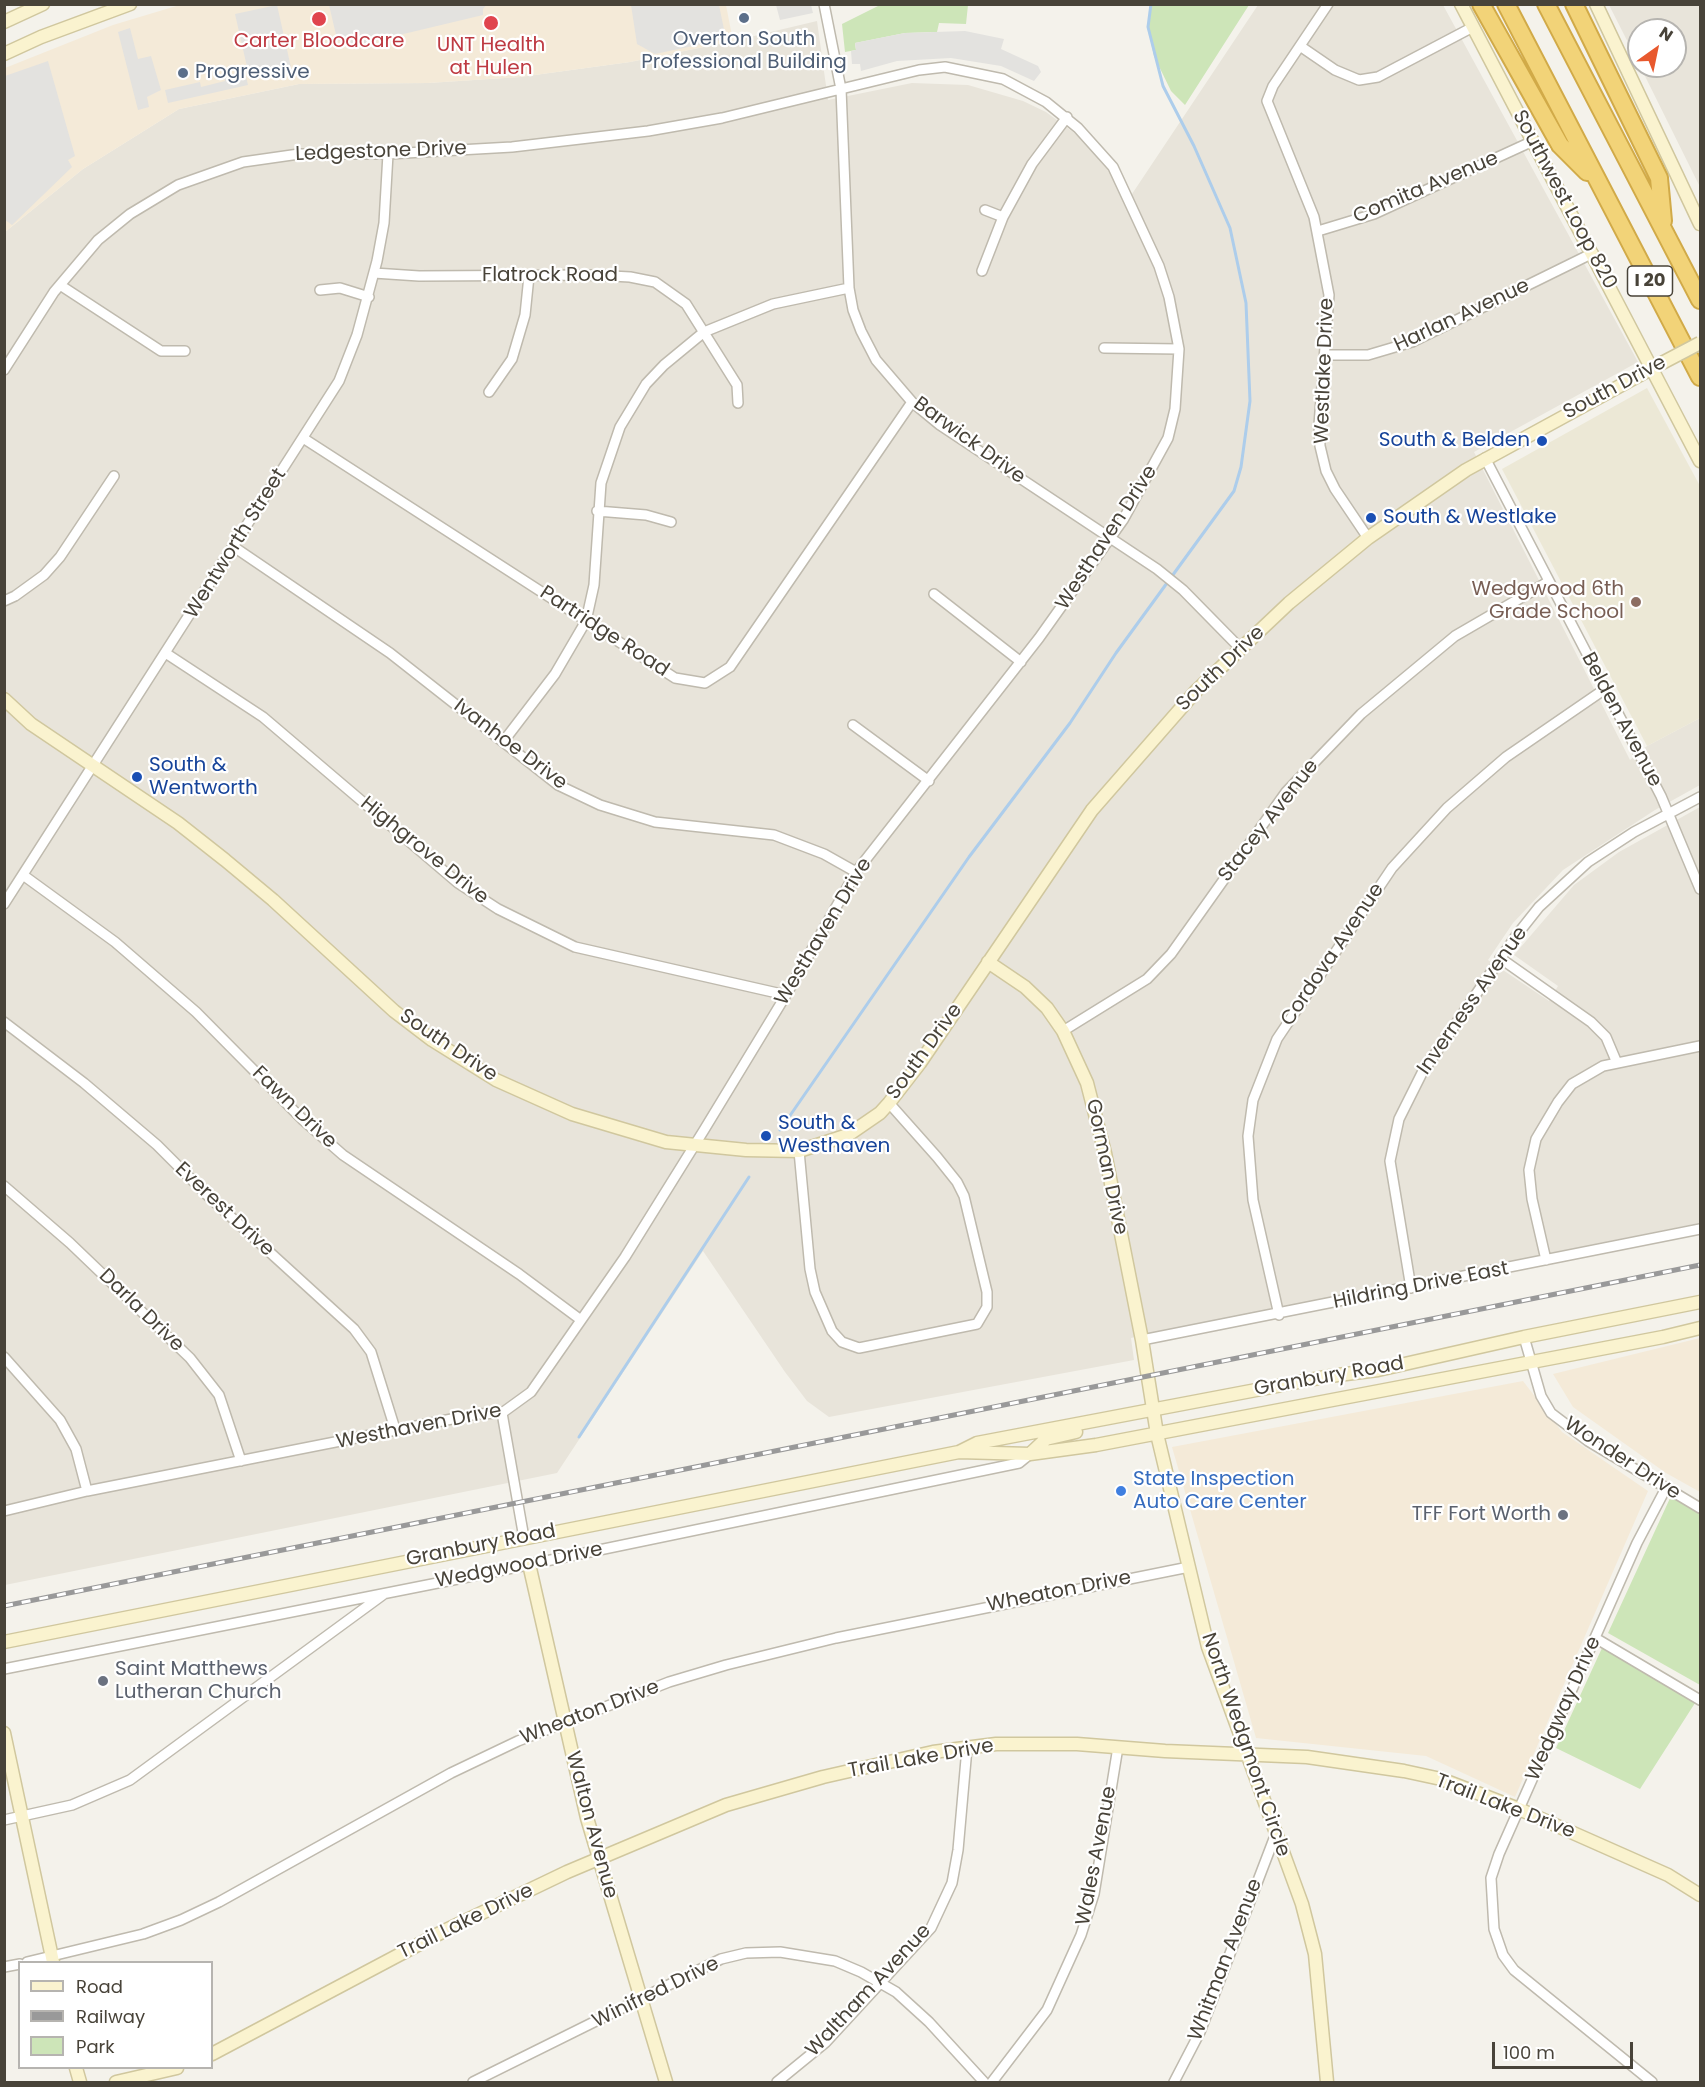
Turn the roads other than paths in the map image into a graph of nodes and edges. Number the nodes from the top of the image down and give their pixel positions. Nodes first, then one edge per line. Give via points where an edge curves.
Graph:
1 (43, 4) edge
2 (130, 4) edge
3 (824, 4) edge
4 (1328, 4) edge
5 (1461, 4) edge
6 (1480, 4) edge
7 (1506, 4) edge
8 (1546, 4) edge
9 (1574, 4) edge
10 (1596, 4) edge
11 (4, 22) edge
12 (1473, 27) junction
13 (1300, 46) junction
14 (6, 50) edge
15 (841, 89) junction
16 (1067, 117) junction
17 (1533, 141) junction
18 (388, 154) junction
19 (1599, 184) junction
20 (985, 210) dead end
21 (1003, 217) junction
22 (1701, 224) edge
23 (1318, 231) junction
24 (1664, 231) junction
25 (1593, 254) junction
26 (982, 271) dead end
27 (374, 273) junction
28 (529, 276) junction
29 (60, 285) junction
30 (849, 288) junction
31 (321, 290) dead end
32 (369, 297) junction
33 (1701, 300) edge
34 (704, 332) junction
35 (1701, 343) edge
36 (1104, 348) dead end
37 (1179, 349) junction
38 (185, 351) dead end
39 (1325, 355) junction
40 (1656, 365) junction
41 (4, 370) edge
42 (1701, 377) edge
43 (489, 392) dead end
44 (912, 402) junction
45 (738, 403) dead end
46 (303, 438) junction
47 (1485, 458) junction
48 (1701, 461) edge
49 (114, 476) dead end
50 (597, 510) junction
51 (670, 522) dead end
52 (1112, 537) junction
53 (1368, 538) junction
54 (234, 547) junction
55 (1548, 582) junction
56 (934, 594) dead end
57 (4, 601) edge
58 (586, 621) junction
59 (1240, 648) junction
60 (166, 654) junction
61 (1021, 662) junction
62 (1605, 689) junction
63 (4, 699) edge
64 (853, 725) dead end
65 (502, 742) junction
66 (93, 766) junction
67 (928, 781) junction
68 (1701, 797) edge
69 (1669, 813) junction
70 (856, 872) junction
71 (23, 875) junction
72 (1701, 889) edge
73 (4, 904) edge
74 (1500, 958) junction
75 (988, 962) junction
76 (786, 995) junction
77 (4, 1022) edge
78 (1063, 1031) junction
79 (1701, 1046) edge
80 (1617, 1063) junction
81 (889, 1103) junction
82 (695, 1146) junction
83 (799, 1151) junction
84 (4, 1186) edge
85 (1701, 1229) edge
86 (1546, 1260) junction
87 (1411, 1288) junction
88 (1701, 1302) edge
89 (1279, 1315) junction
90 (581, 1320) junction
91 (1701, 1328) edge
92 (1524, 1337) junction
93 (1142, 1340) junction
94 (4, 1357) edge
95 (1531, 1362) junction
96 (1152, 1408) junction
97 (502, 1413) junction
98 (1107, 1419) junction
99 (396, 1432) junction
100 (1157, 1434) junction
101 (959, 1452) junction
102 (1030, 1454) junction
103 (241, 1461) junction
104 (1666, 1488) junction
105 (87, 1491) junction
106 (1701, 1508) edge
107 (4, 1511) edge
108 (524, 1538) junction
109 (529, 1564) junction
110 (1189, 1567) junction
111 (385, 1592) junction
112 (1597, 1639) junction
113 (4, 1642) edge
114 (4, 1669) edge
115 (1701, 1700) edge
116 (564, 1722) junction
117 (4, 1733) edge
118 (1118, 1747) junction
119 (967, 1748) junction
120 (1245, 1755) junction
121 (1519, 1809) junction
122 (22, 1816) junction
123 (4, 1820) edge
124 (1275, 1836) junction
125 (599, 1858) junction
126 (1701, 1895) edge
127 (52, 1960) edge
128 (882, 1984) junction
129 (641, 1998) junction
130 (213, 2053) edge
131 (169, 2069) edge
132 (116, 2082) edge
133 (473, 2082) edge
134 (666, 2082) edge
135 (777, 2082) edge
136 (984, 2082) edge
137 (992, 2082) edge
138 (1174, 2082) edge
139 (1327, 2082) edge
140 (1652, 2082) edge

1 - 11 street
2 - 14 street
3 - 15 street, Barwick Drive
4 - 13 street, Westlake Drive
5 - 12 street, Southwest Loop 820
6 - 19 highway via 1560,145
7 - 19 highway, I 20
8 - 24 highway, I 20
9 - 24 highway via 1659,178
10 - 22 street
12 - 13 street via 1378,76 1359,80
12 - 17 street, Southwest Loop 820
13 - 23 street, Westlake Drive via 1267,100
15 - 16 street, Westhaven Drive via 945,67 1003,79
15 - 18 street, Ledgestone Drive via 722,118 648,131 512,147
15 - 30 street, Barwick Drive
16 - 21 street via 1032,164
16 - 37 street, Westhaven Drive via 1108,161 1122,184 1159,266
17 - 23 street, Comita Avenue via 1374,214
17 - 25 street, Southwest Loop 820
18 - 27 street, Wentworth Street via 384,223
18 - 29 street, Ledgestone Drive via 299,153 243,162 178,185 130,214 106,234
19 - 42 highway, I 20
20 - 21 street
21 - 26 street
23 - 39 street, Westlake Drive via 1329,295
24 - 33 highway, I 20
25 - 39 street, Harlan Avenue via 1399,347 1368,355
25 - 40 street, Southwest Loop 820
27 - 28 street, Flatrock Road
27 - 32 street, Wentworth Street
28 - 34 street, Flatrock Road via 593,275 656,282 686,304
28 - 43 street via 525,315 512,359
29 - 38 street via 161,351
29 - 41 street, Ledgestone Drive
30 - 34 street via 772,304
30 - 44 street, Barwick Drive via 853,310 876,360
31 - 32 street via 340,288
32 - 46 street, Wentworth Street via 339,381
34 - 45 street, Flatrock Road via 736,385
34 - 50 street via 664,364 631,406 609,458
35 - 40 street, South Drive, bridge
36 - 37 street
37 - 52 street, Westhaven Drive via 1175,409 1168,438
39 - 53 street, Westlake Drive via 1320,446 1335,489
40 - 47 street, South Drive
40 - 48 street, Southwest Loop 820
44 - 52 street, Barwick Drive via 949,432
44 - 58 street, Partridge Road via 792,580 719,677 705,683 675,678
46 - 54 street, Wentworth Street
46 - 58 street, Partridge Road
47 - 53 street, South Drive
47 - 55 street, Belden Avenue
49 - 57 street via 60,557 44,575
50 - 51 street via 646,515
50 - 58 street via 594,585
52 - 59 street, Barwick Drive via 1183,590
52 - 61 street, Westhaven Drive
53 - 59 street, South Drive
54 - 60 street, Wentworth Street
54 - 65 street, Ivanhoe Drive via 390,653
55 - 62 street, Belden Avenue
55 - 78 street, Stacey Avenue via 1455,636 1361,714 1286,792 1172,954 1148,979
56 - 61 street
58 - 65 street via 555,674
59 - 75 street, South Drive via 1196,691 1092,810
60 - 66 street, Wentworth Street
60 - 76 street, Highgrove Drive via 263,717 458,883 498,909 575,947
61 - 67 street, Westhaven Drive
62 - 69 street, Belden Avenue
62 - 89 street, Cordova Avenue via 1506,757 1440,816 1392,868 1277,1039 1253,1100 1248,1136 1253,1200
63 - 66 street, South Drive via 31,724
64 - 67 street
65 - 70 street, Ivanhoe Drive via 558,785 617,812 655,822 774,835 816,850
66 - 71 street, Wentworth Street
66 - 82 street, South Drive via 225,860 386,1004 464,1061 572,1114 626,1132
67 - 70 street, Westhaven Drive
68 - 69 street, Inverness Avenue
69 - 72 street, Belden Avenue
69 - 74 street, Inverness Avenue via 1596,857 1564,882 1539,907
70 - 76 street, Westhaven Drive
71 - 73 street, Wentworth Street
71 - 90 street, Fawn Drive via 115,942 196,1012 343,1155
74 - 80 street via 1591,1022 1606,1037
74 - 87 street, Inverness Avenue via 1422,1072 1399,1119 1390,1161
75 - 78 street, Gorman Drive via 1025,987
75 - 81 street, South Drive
76 - 82 street, Westhaven Drive
77 - 99 street, Everest Drive via 157,1146 354,1329 375,1362
78 - 93 street, Gorman Drive via 1095,1110
79 - 80 street
80 - 86 street via 1603,1066 1572,1084 1536,1139 1530,1183
81 - 83 street, South Drive via 848,1135
81 - 83 street via 957,1182 972,1222 987,1307 971,1328 859,1348 842,1342 829,1325 815,1292
82 - 83 street, South Drive
82 - 90 street, Westhaven Drive
84 - 103 street, Darla Drive via 190,1358 219,1395
85 - 86 street, Hildring Drive East
86 - 87 street, Hildring Drive East
87 - 89 street, Hildring Drive East
88 - 92 street, Granbury Road
89 - 93 street, Hildring Drive East
90 - 97 street, Westhaven Drive via 531,1392
91 - 95 street, Granbury Road
92 - 95 street, Wonder Drive
92 - 96 street, Granbury Road via 1378,1370
93 - 96 street, Gorman Drive
94 - 105 street via 60,1420 76,1449
95 - 100 street, Granbury Road
95 - 104 street, Wonder Drive via 1541,1396 1551,1413 1576,1433
96 - 98 street, Granbury Road
96 - 100 street, North Wedgmont Circle
97 - 99 street, Westhaven Drive via 477,1414
97 - 108 street
98 - 101 street, Granbury Road via 976,1443
98 - 102 street via 1084,1431 1046,1438
99 - 103 street, Westhaven Drive
100 - 102 street, Granbury Road
100 - 110 street, North Wedgmont Circle
101 - 102 street, Granbury Road
101 - 108 street, Granbury Road
102 - 109 street, Wedgwood Drive via 1019,1463
103 - 105 street, Westhaven Drive
104 - 106 street, Wonder Drive
104 - 112 street, Wedgway Drive via 1637,1544
105 - 107 street, Westhaven Drive
108 - 113 street, Granbury Road
109 - 111 street, Wedgwood Drive
109 - 116 street, Walton Avenue
110 - 116 street, Wheaton Drive via 836,1638 726,1665
110 - 120 street, North Wedgmont Circle via 1208,1647
111 - 114 street, Wedgwood Drive
111 - 122 street via 130,1780 72,1805
112 - 115 street
112 - 121 street, Wedgway Drive
116 - 125 street, Walton Avenue
116 - 127 street, Wheaton Drive via 451,1773 181,1920
117 - 122 street
118 - 119 street, Trail Lake Drive via 1019,1744
118 - 120 street, Trail Lake Drive
118 - 137 street, Wales Avenue via 1098,1872 1081,1935 1047,2010
119 - 125 street, Trail Lake Drive via 933,1752 776,1789 726,1805
119 - 128 street, Waltham Avenue via 952,1883 931,1928
120 - 121 street, Trail Lake Drive via 1307,1757 1404,1771 1441,1779
120 - 124 street, North Wedgmont Circle
121 - 126 street, Trail Lake Drive via 1668,1875
121 - 140 street, Wedgway Drive via 1491,1878 1494,1929 1503,1955 1534,1989
122 - 123 street
122 - 127 street
124 - 138 street, Whitman Avenue via 1200,2032
124 - 139 street, North Wedgmont Circle via 1302,1904 1315,1953
125 - 129 street, Walton Avenue
125 - 130 street, Trail Lake Drive via 444,1931
128 - 129 street, Winifred Drive via 836,1961 780,1952 746,1953 721,1959
128 - 135 street, Waltham Avenue via 826,2042
128 - 136 street, Winifred Drive via 929,2022
129 - 133 street, Winifred Drive
129 - 134 street, Walton Avenue
131 - 132 street

